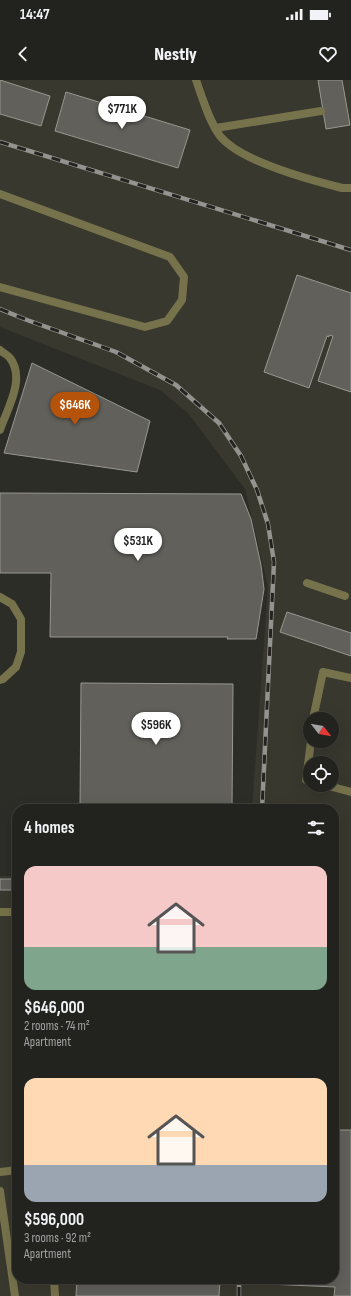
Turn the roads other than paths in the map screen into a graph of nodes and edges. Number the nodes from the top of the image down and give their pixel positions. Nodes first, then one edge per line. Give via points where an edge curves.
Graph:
1 (196, 80) edge
2 (321, 111) dead end
3 (216, 128) junction
4 (351, 188) edge
5 (0, 194) edge
6 (0, 287) edge
7 (0, 350) edge
8 (0, 430) edge
9 (308, 583) dead end
10 (345, 596) dead end
11 (0, 597) edge
12 (351, 678) edge
13 (0, 680) edge
14 (314, 712) edge
15 (339, 789) edge
16 (351, 792) edge
17 (0, 912) edge
18 (12, 913) edge
19 (12, 1171) edge
20 (0, 1172) edge
21 (0, 1191) edge
22 (12, 1275) edge
23 (13, 1284) edge
24 (54, 1284) edge
25 (15, 1296) edge
26 (55, 1296) edge

1 - 3 lane
2 - 3 lane
3 - 4 lane via 220,136 235,149 280,170 342,188
5 - 6 lane via 170,257 184,277 182,300 167,321 145,327
7 - 8 lane via 10,357 17,382
9 - 10 lane
11 - 13 lane via 12,604 21,619 22,652 16,668 4,680
12 - 14 lane via 323,672
15 - 16 lane
17 - 18 lane
19 - 20 lane
21 - 22 lane
23 - 25 lane
24 - 26 lane

